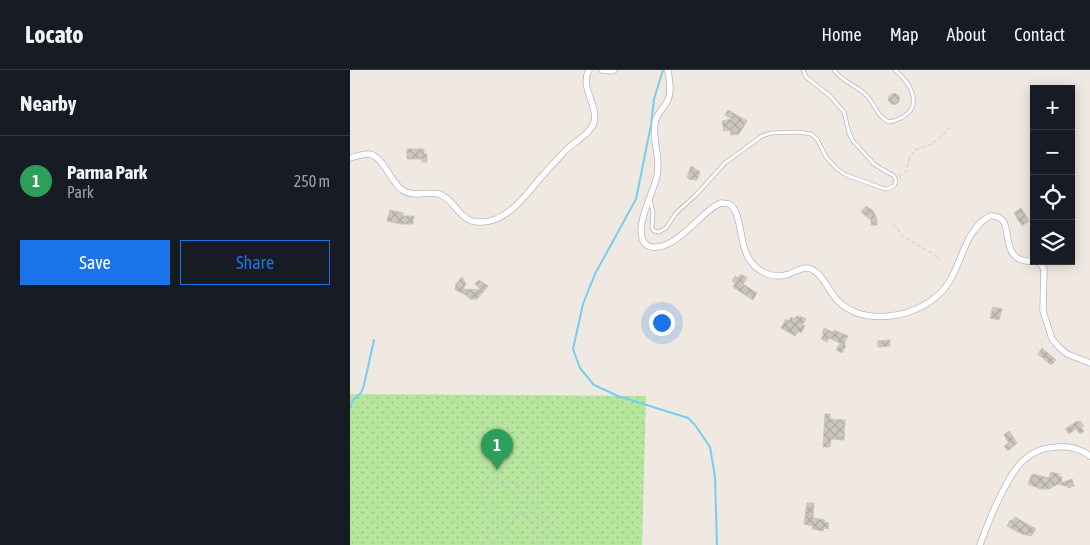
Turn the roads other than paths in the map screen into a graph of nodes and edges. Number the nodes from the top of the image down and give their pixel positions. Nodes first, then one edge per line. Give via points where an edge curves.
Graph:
1 (589, 70) edge
2 (602, 70) edge
3 (614, 70) edge
4 (668, 70) edge
5 (803, 70) edge
6 (834, 70) edge
7 (895, 70) edge
8 (350, 158) edge
9 (650, 199) junction
10 (1030, 261) edge
11 (1041, 265) edge
12 (1090, 363) edge
13 (1090, 456) edge
14 (980, 545) edge

1 - 8 street via 586,82 595,114 593,125 515,207 501,216 482,221 470,220 444,196 402,190 373,156 367,154
2 - 3 street
4 - 9 street via 669,96 655,124 658,172
5 - 9 lane via 810,81 844,112 853,141 875,166 894,176 896,183 891,188 882,188 840,171 811,134 774,132 762,136 725,163 659,232 652,228
6 - 7 lane via 865,95 882,119 889,122 909,114 914,104 909,86
9 - 10 street via 641,231 642,241 648,246 664,245 715,206 729,204 736,211 745,252 758,269 778,276 802,268 811,269 838,301 852,312 866,317 908,311 936,297 955,272 970,235 990,216 999,217 1004,222 1016,259
11 - 12 street via 1044,270 1044,311 1052,339 1068,354
13 - 14 street via 1072,448 1053,447 1038,450 1023,459 1004,487

